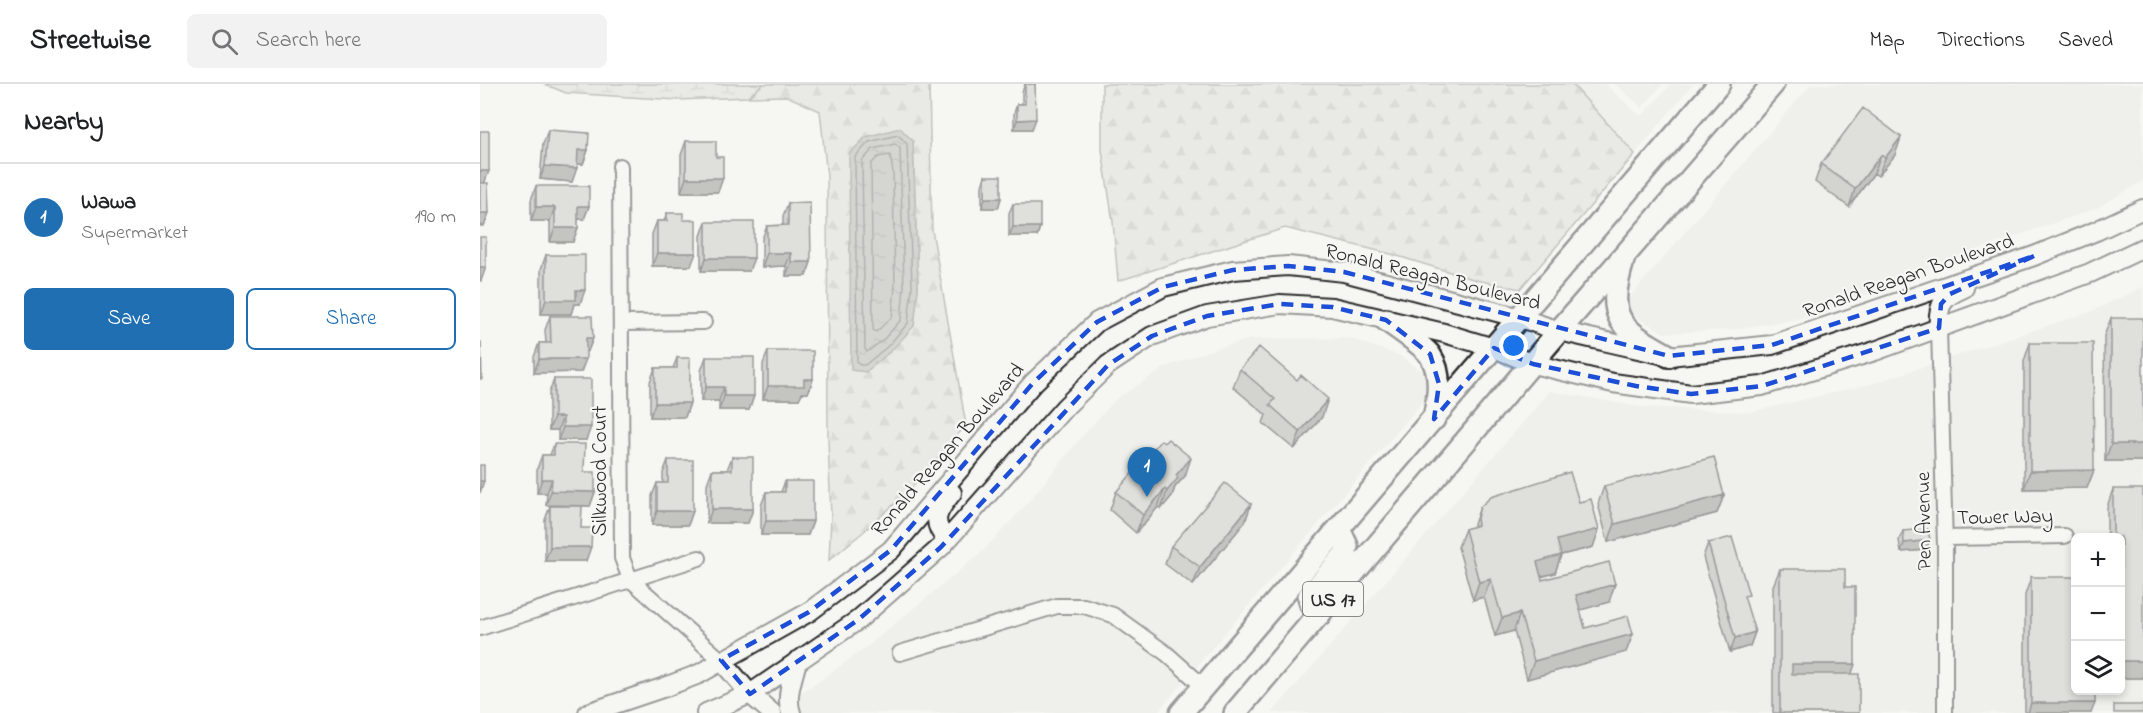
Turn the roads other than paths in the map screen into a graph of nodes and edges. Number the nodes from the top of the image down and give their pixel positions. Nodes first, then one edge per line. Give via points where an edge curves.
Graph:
1 (1719, 84) edge
2 (1773, 84) edge
3 (620, 166) dead end
4 (2143, 209) edge
5 (2143, 248) edge
6 (2034, 256) junction
7 (1624, 257) junction
8 (1520, 318) junction
9 (1386, 320) junction
10 (621, 322) junction
11 (704, 322) dead end
12 (1939, 328) junction
13 (1559, 331) junction
14 (1494, 348) junction
15 (1669, 356) junction
16 (1533, 364) junction
17 (1434, 419) junction
18 (995, 427) junction
19 (1339, 529) junction
20 (2065, 536) dead end
21 (1945, 538) junction
22 (946, 540) junction
23 (699, 558) dead end
24 (630, 579) junction
25 (1320, 614) junction
26 (480, 628) edge
27 (900, 653) dead end
28 (721, 660) junction
29 (797, 661) junction
30 (1204, 687) junction
31 (750, 694) junction
32 (588, 713) edge
33 (706, 713) edge
34 (772, 713) edge
35 (791, 713) edge
36 (1182, 713) edge
37 (1235, 713) edge
38 (1945, 713) edge

1 - 8 main road, US 17
2 - 7 main road, US 17
3 - 10 street, Silkwood Court
4 - 6 main road, Ronald Reagan Boulevard
5 - 12 main road via 2090,273
6 - 12 main road via 2010,271 1950,294 1941,304
6 - 15 main road, Ronald Reagan Boulevard via 1772,345
7 - 13 main road, US 17
7 - 15 main road via 1618,278 1616,315 1637,338
8 - 13 main road, Ronald Reagan Boulevard
8 - 14 main road, US 17
8 - 18 main road, Ronald Reagan Boulevard via 1344,272 1288,266 1233,270 1163,287 1096,322 1033,383
9 - 14 main road
9 - 17 main road via 1430,354 1439,384
9 - 22 main road via 1332,307 1280,304 1207,316 1152,336 1090,382
10 - 11 street
10 - 24 street, Silkwood Court via 622,558
12 - 16 main road via 1762,386 1691,394 1613,383
12 - 21 street, Pen Avenue
13 - 15 main road, Ronald Reagan Boulevard
13 - 16 main road, US 17
14 - 16 main road
14 - 17 main road, US 17
16 - 25 main road, US 17
17 - 19 main road, US 17
18 - 22 main road via 980,456 940,509 937,528
18 - 28 main road, Ronald Reagan Boulevard via 891,550 809,612
19 - 25 main road via 1346,553 1309,596
19 - 30 main road, US 17
20 - 21 street, Tower Way
21 - 38 street, Pen Avenue
22 - 29 main road via 858,620
23 - 24 street
24 - 26 street
24 - 28 street
25 - 37 main road, US 17
27 - 30 street via 1057,606 1084,606 1113,615
28 - 31 main road
28 - 32 main road, Ronald Reagan Boulevard via 699,674
29 - 31 main road
29 - 35 main road via 790,690
30 - 36 main road, US 17
31 - 33 main road
31 - 34 main road

